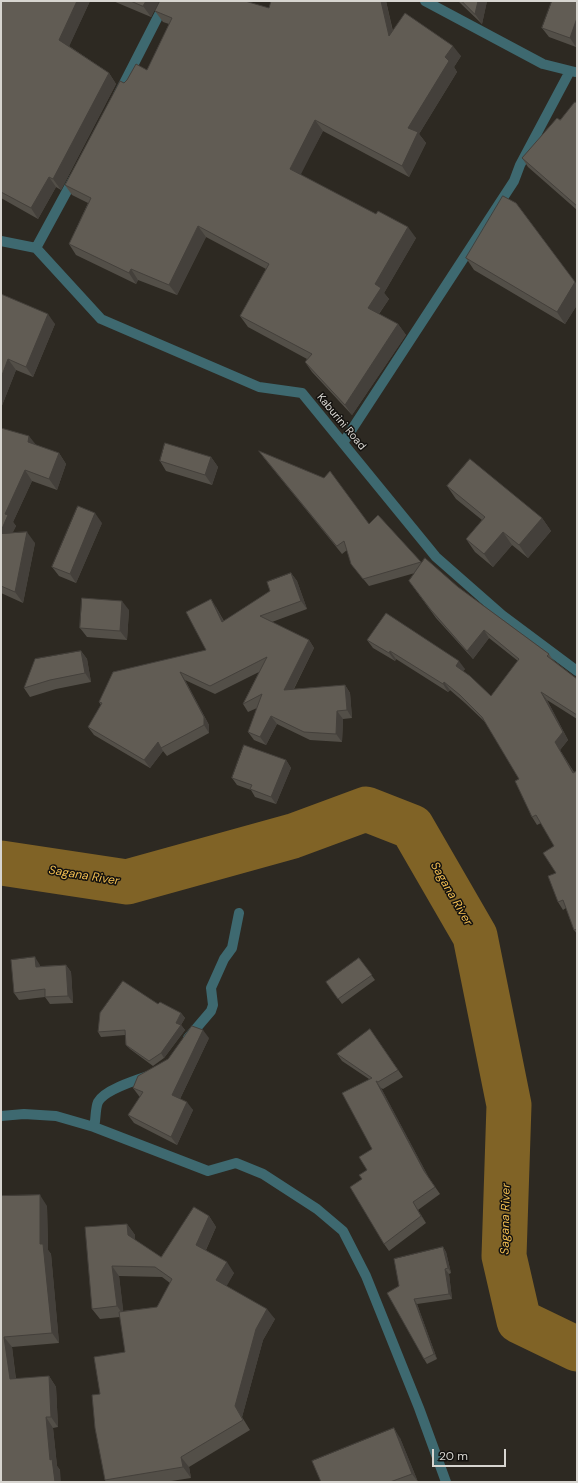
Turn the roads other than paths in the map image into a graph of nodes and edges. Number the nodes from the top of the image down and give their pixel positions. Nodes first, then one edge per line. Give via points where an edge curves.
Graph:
1 (166, 1) edge
2 (425, 1) edge
3 (574, 72) edge
4 (112, 105) edge
5 (80, 166) edge
6 (1, 241) edge
7 (36, 248) junction
8 (343, 443) junction
9 (577, 671) edge
10 (239, 913) dead end
11 (183, 1045) edge
12 (154, 1072) edge
13 (1, 1116) edge
14 (94, 1127) junction
15 (446, 1482) edge

1 - 4 street
2 - 3 street via 543,64
3 - 8 street via 520,165 514,181
5 - 7 street
6 - 7 street
7 - 8 street, Kaburini Road via 101,319 259,387 302,393
8 - 9 street, Kaburini Road via 436,557 502,615
10 - 11 street via 232,948 211,988 211,1011
12 - 14 street via 118,1087 104,1096 98,1102
13 - 14 street via 56,1116
14 - 15 street via 208,1171 236,1163 262,1174 317,1209 343,1231 366,1276

